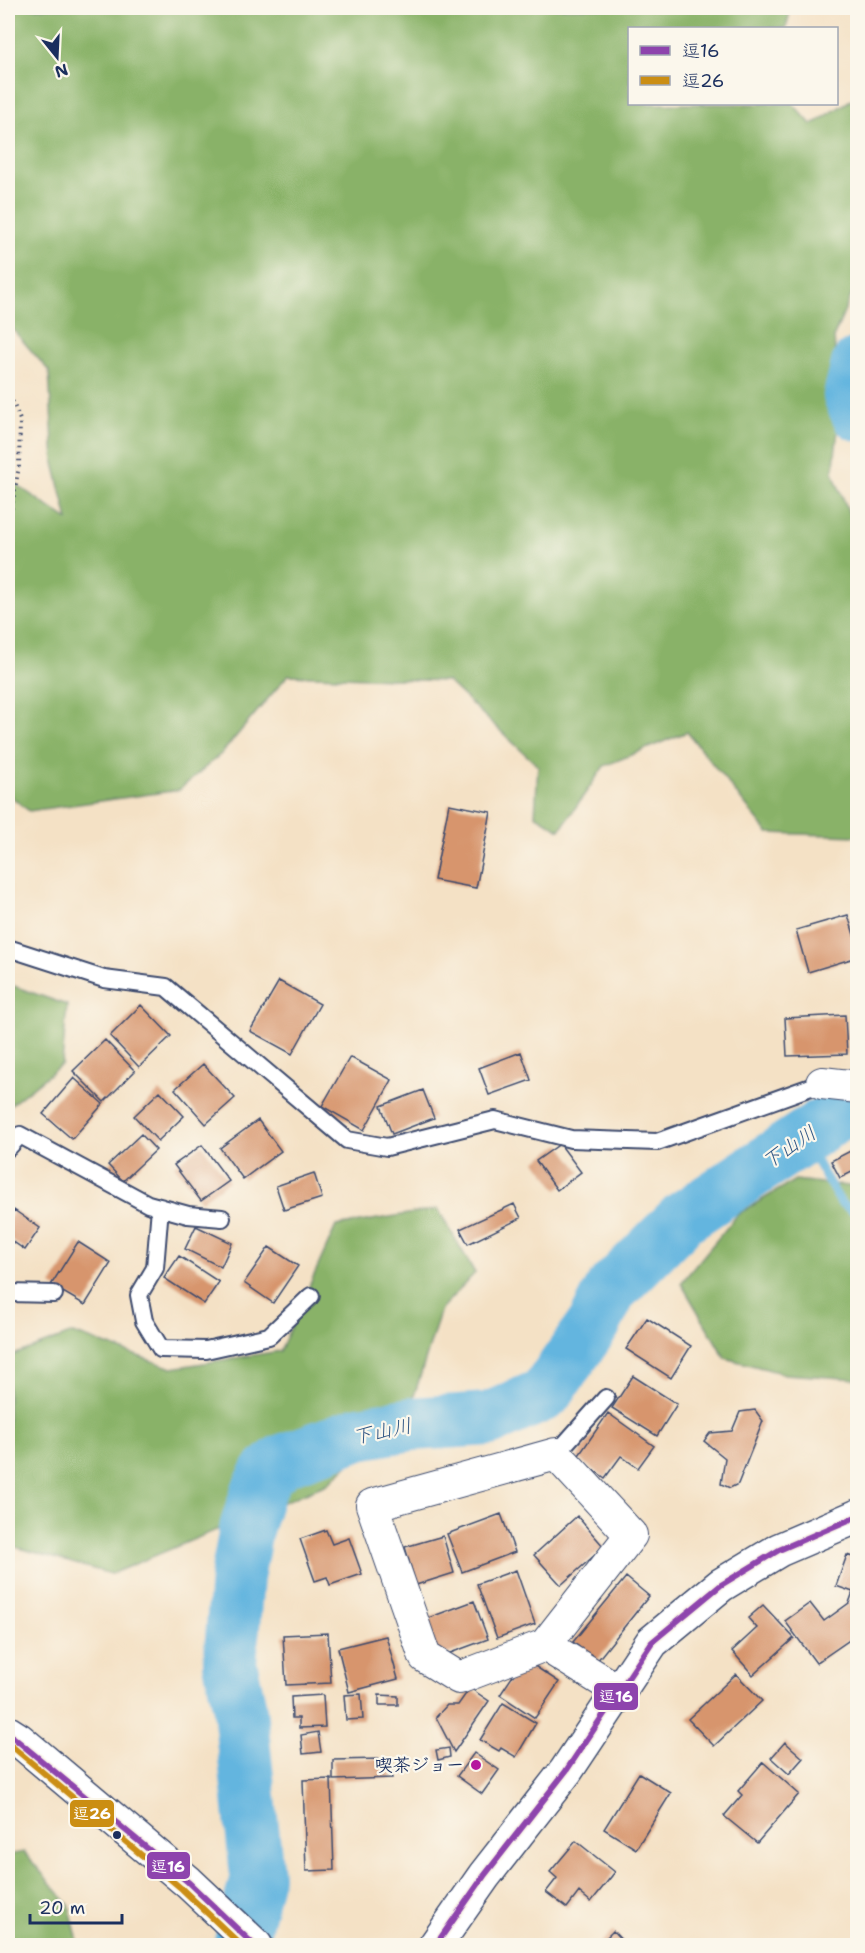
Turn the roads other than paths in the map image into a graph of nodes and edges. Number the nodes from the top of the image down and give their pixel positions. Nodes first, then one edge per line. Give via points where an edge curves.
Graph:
1 (8, 948) edge
2 (822, 1083) joint
3 (858, 1087) edge
4 (8, 1148) edge
5 (160, 1207) junction
6 (222, 1218) dead end
7 (8, 1293) edge
8 (54, 1294) dead end
9 (311, 1296) dead end
10 (606, 1398) dead end
11 (556, 1454) junction
12 (858, 1516) edge
13 (545, 1645) junction
14 (619, 1691) junction
15 (8, 1732) edge
16 (256, 1946) edge
17 (435, 1946) edge

1 - 2 lane via 104,979 166,987 347,1140 387,1147 495,1120 571,1139 657,1142
2 - 3 street
4 - 5 lane via 21,1135
5 - 6 lane
5 - 9 lane via 155,1268 139,1295 144,1321 161,1350 206,1350 269,1336
7 - 8 lane
10 - 11 lane
11 - 13 street via 631,1535
11 - 13 street via 372,1505 425,1657 459,1678
12 - 14 main road via 779,1550 721,1585 652,1642
13 - 14 street
14 - 17 main road via 566,1771
15 - 16 main road via 188,1882

